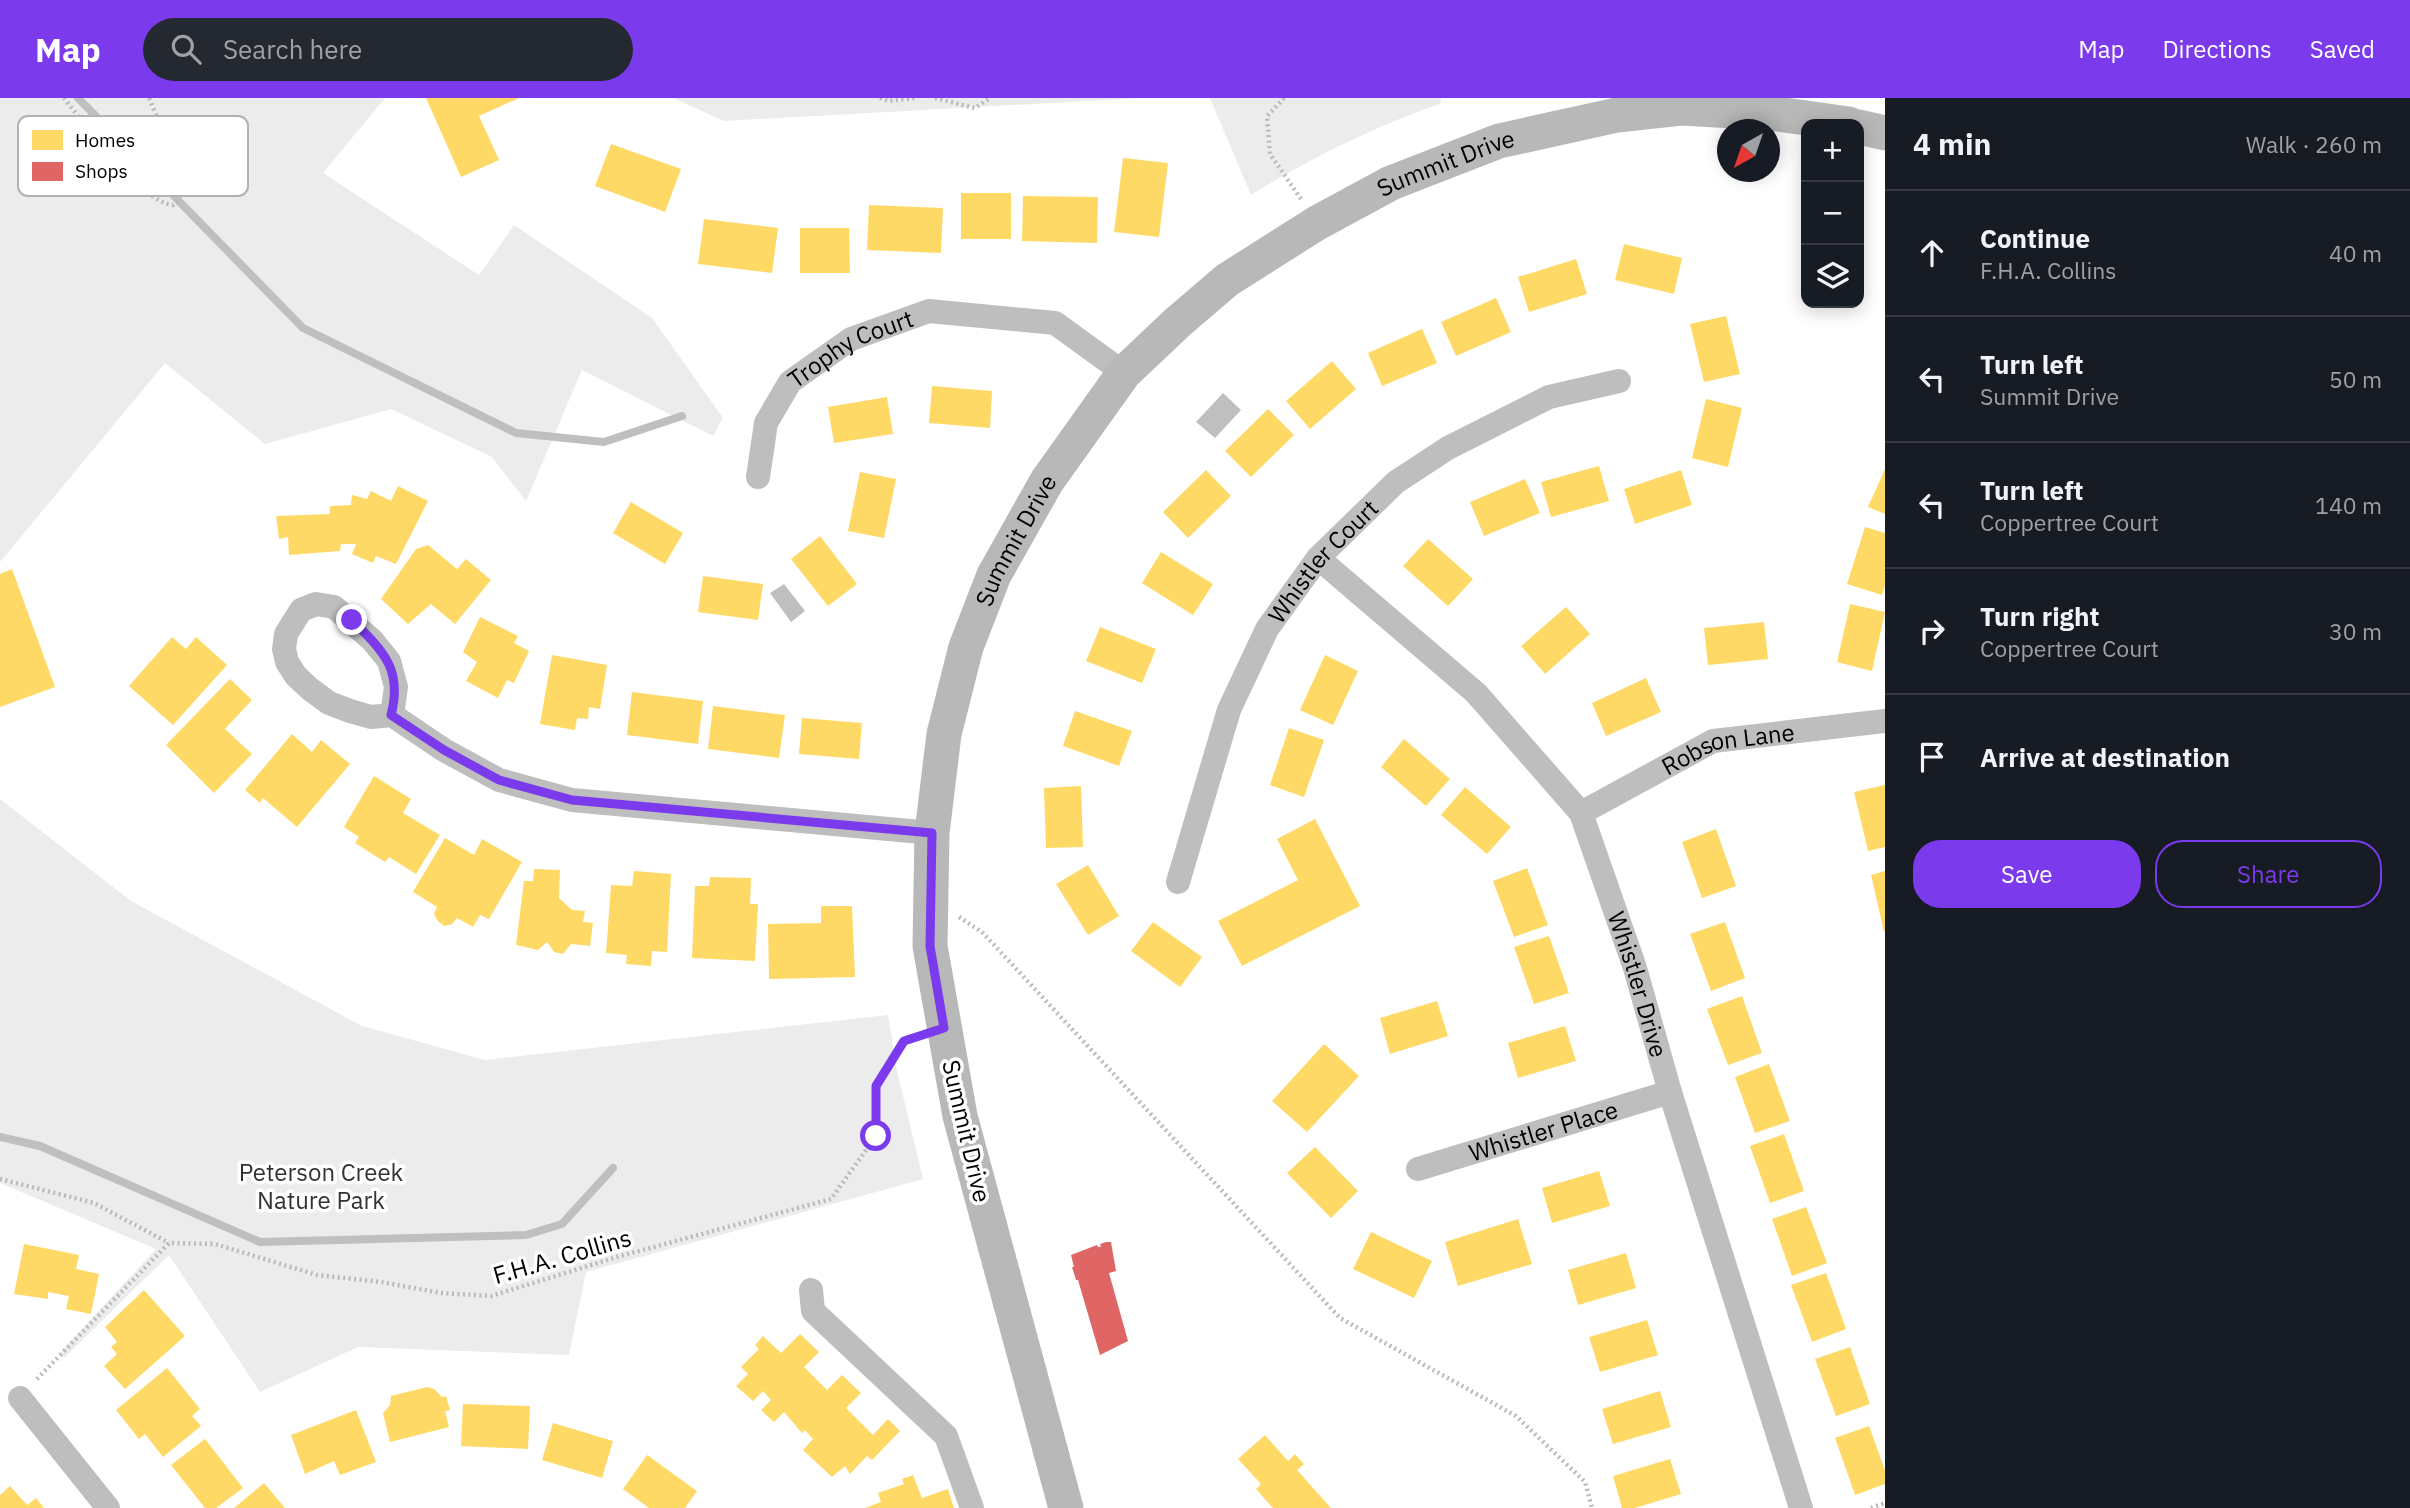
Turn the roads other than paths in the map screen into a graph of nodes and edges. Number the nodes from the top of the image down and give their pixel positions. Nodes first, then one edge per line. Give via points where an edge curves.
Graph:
1 (1681, 103) edge
2 (1618, 107) edge
3 (1813, 119) edge
4 (1864, 128) edge
5 (1885, 133) edge
6 (1124, 373) junction
7 (1619, 381) dead end
8 (758, 477) dead end
9 (1318, 558) junction
10 (391, 715) junction
11 (1885, 721) edge
12 (1581, 813) junction
13 (932, 833) junction
14 (1178, 882) dead end
15 (1670, 1092) junction
16 (1418, 1169) dead end
17 (811, 1290) dead end
18 (20, 1398) road end
19 (108, 1508) edge
20 (972, 1508) edge
21 (1066, 1508) edge
22 (1801, 1508) edge

1 - 2 main road, Summit Drive
1 - 3 main road, Summit Drive
2 - 6 main road, Summit Drive via 1499,141 1391,183 1227,280
4 - 5 main road
6 - 8 street, Trophy Court via 1055,323 929,311 851,339 790,382 766,423
6 - 13 main road, Summit Drive via 1047,481 994,575 966,647 944,734
7 - 9 street, Whistler Court via 1549,397 1448,448 1396,482
9 - 12 street, Whistler Drive via 1476,693
9 - 14 street, Whistler Court via 1267,629 1228,710
10 - 10 street via 396,688 388,661 372,640 334,607 316,604 301,610 285,642 287,663 296,676 329,703 371,717
10 - 13 street via 499,780 572,800
11 - 12 street, Robson Lane via 1713,741
12 - 15 street, Whistler Drive via 1635,968
13 - 21 main road, Summit Drive via 930,946 960,1116
15 - 16 street, Whistler Place
15 - 22 street, Whistler Drive
17 - 20 street via 813,1311 946,1436
18 - 19 street

